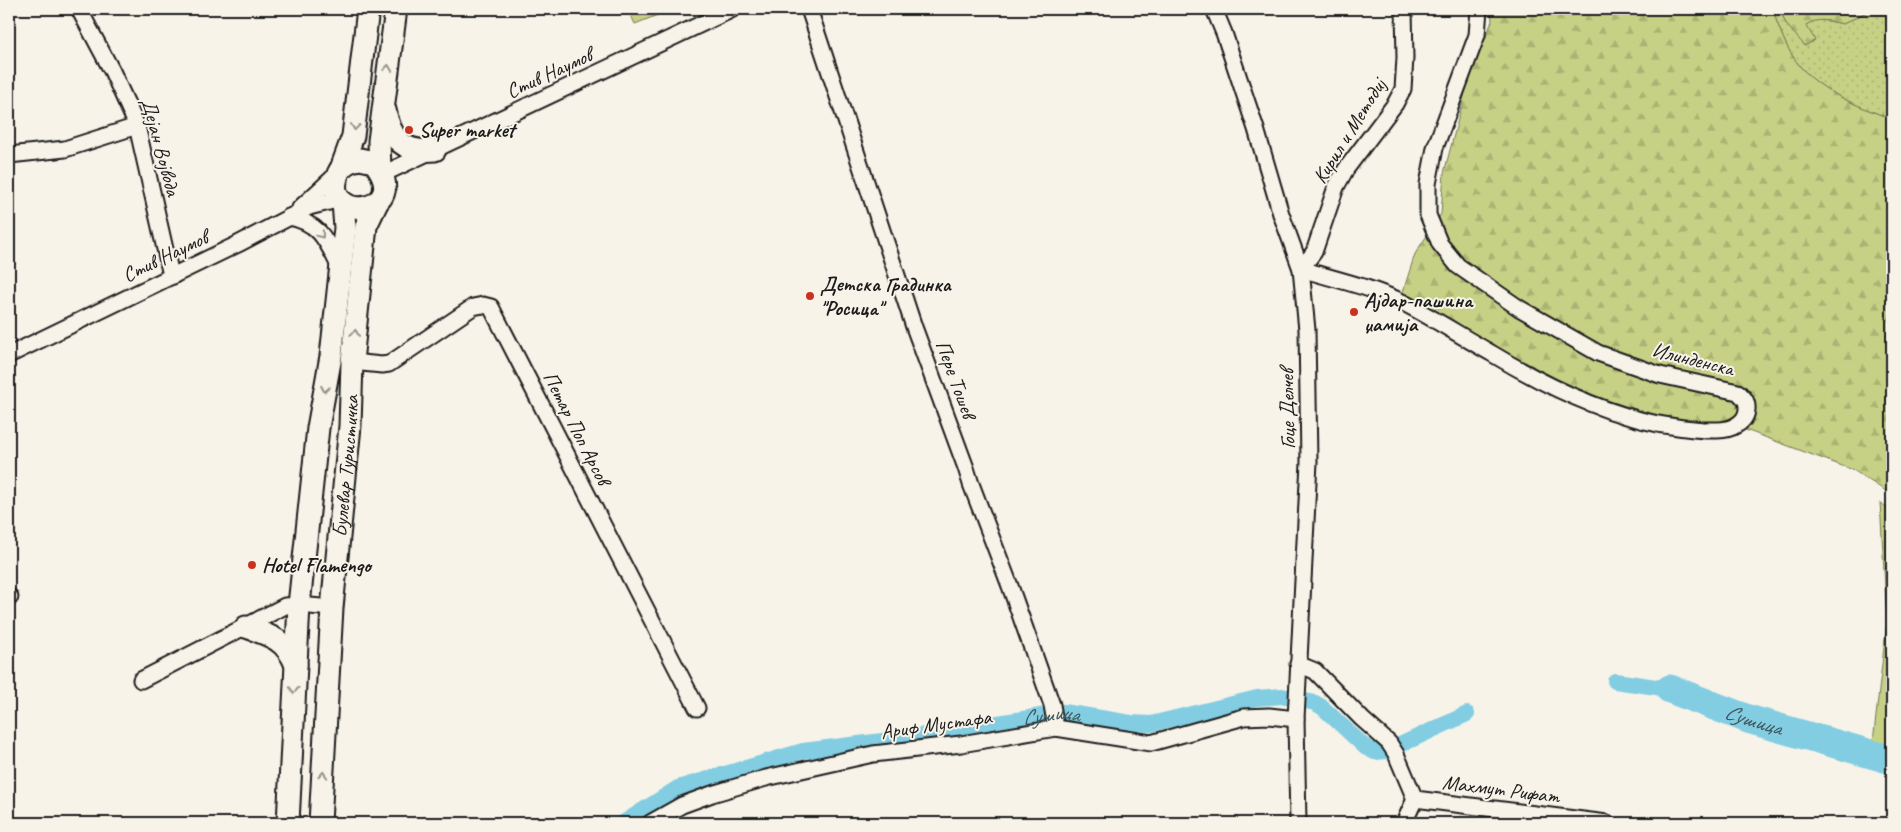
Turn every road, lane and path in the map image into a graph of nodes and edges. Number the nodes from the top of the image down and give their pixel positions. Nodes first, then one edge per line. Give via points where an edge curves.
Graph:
1 (79, 9) edge
2 (368, 9) edge
3 (396, 9) edge
4 (733, 9) edge
5 (809, 9) edge
6 (1214, 9) edge
7 (1404, 9) edge
8 (1479, 9) edge
9 (384, 104) junction
10 (137, 126) junction
11 (436, 150) junction
12 (9, 155) edge
13 (340, 170) junction
14 (381, 184) junction
15 (342, 200) junction
16 (289, 217) junction
17 (340, 268) junction
18 (1301, 269) junction
19 (173, 276) junction
20 (9, 355) edge
21 (352, 362) junction
22 (299, 605) junction
23 (332, 608) junction
24 (246, 627) junction
25 (1298, 664) junction
26 (296, 665) junction
27 (141, 680) dead end
28 (697, 708) dead end
29 (1054, 717) junction
30 (1296, 719) junction
31 (1415, 799) junction
32 (288, 823) edge
33 (320, 823) edge
34 (650, 823) edge
35 (1298, 823) edge
36 (1404, 823) edge
37 (1607, 823) edge

1 - 10 street, Дејан Војвода
2 -> 13 main road via 353,136
9 -> 3 main road, Булевар Туристичка
4 - 11 street, Стив Наумов
5 - 29 street, Пере Тошев via 914,327
6 - 18 street, Гоце Делчев
7 - 18 street, Кирил и Методиј via 1403,89 1343,175 1314,252
8 - 18 street, Илинденска via 1477,35 1435,148 1428,184 1428,215 1440,244 1458,266 1520,308 1598,353 1660,374 1738,392 1746,399 1748,409 1744,419 1724,430 1705,431 1612,411 1535,378 1400,301
9 - 11 main road via 392,133 401,144 409,149
9 - 14 main road, Булевар Туристичка via 379,141
10 - 12 street via 65,149
10 - 19 street, Дејан Војвода
11 - 14 street, Стив Наумов
13 - 14 main road via 351,161 374,162
13 - 15 main road via 335,184
13 - 16 street
14 - 15 main road via 367,207 347,205
21 -> 14 main road, Булевар Туристичка via 366,226
15 - 16 street, Стив Наумов via 309,207
15 - 17 main road, Булевар Туристичка via 345,228
16 -> 17 street via 311,224 322,234
16 - 19 street, Стив Наумов
17 -> 22 main road, Булевар Туристичка via 331,356 318,428
18 - 25 street, Гоце Делчев via 1308,358 1308,462
19 - 20 street, Стив Наумов
21 - 23 main road, Булевар Туристичка via 350,426
21 - 28 street, Петар Поп Арсов via 390,364 473,307 491,307
22 - 23 street
22 - 24 street via 285,606
22 - 26 main road, Булевар Туристичка
33 -> 23 main road, Булевар Туристичка
24 - 26 main road via 282,642
24 - 27 street
25 - 30 street, Гоце Делчев
25 - 31 street via 1315,670 1393,749
26 -> 32 main road, Булевар Туристичка
29 - 30 street, Ариф Мустафа via 1151,743 1244,718
29 - 34 street, Ариф Мустафа via 960,744 872,754 822,764 712,794 682,805
30 - 35 street, Гоце Делчев
31 - 36 street, Махмут Рифат
31 - 37 street, Махмут Рифат

